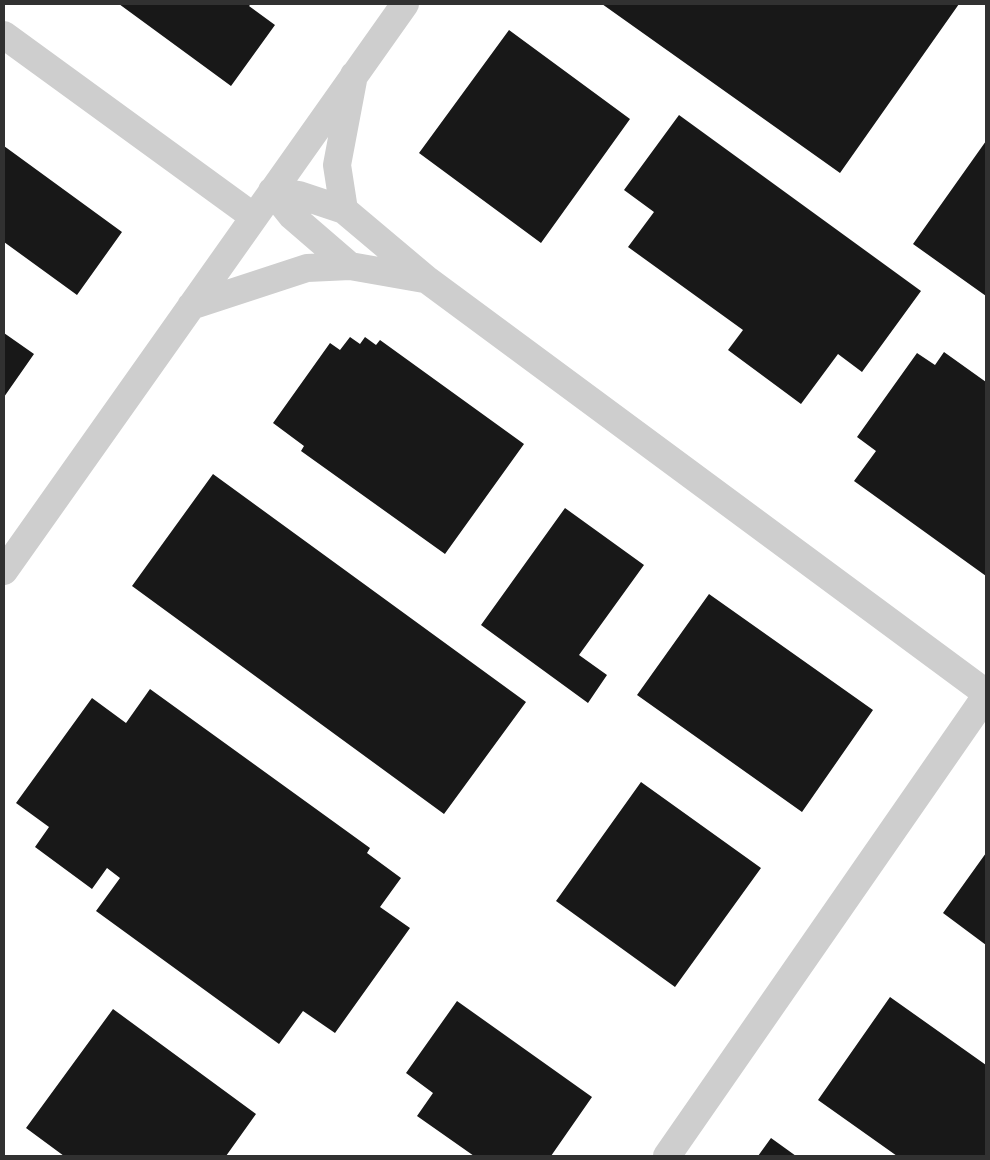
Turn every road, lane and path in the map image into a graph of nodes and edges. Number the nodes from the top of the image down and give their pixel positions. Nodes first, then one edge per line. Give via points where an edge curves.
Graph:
1 (405, 4) edge
2 (4, 35) edge
3 (354, 75) junction
4 (272, 191) junction
5 (344, 210) junction
6 (254, 217) junction
7 (350, 266) junction
8 (426, 279) junction
9 (191, 306) junction
10 (4, 571) edge
11 (986, 695) edge
12 (667, 1156) edge

1 - 3 street
2 - 6 street
3 - 4 street
3 - 5 street via 337,165
4 - 5 street via 299,195
4 - 6 street
4 - 7 street via 292,216
5 - 8 street
6 - 9 street
7 - 8 street
7 - 9 street via 307,268
8 - 11 street
9 - 10 street
11 - 12 street

